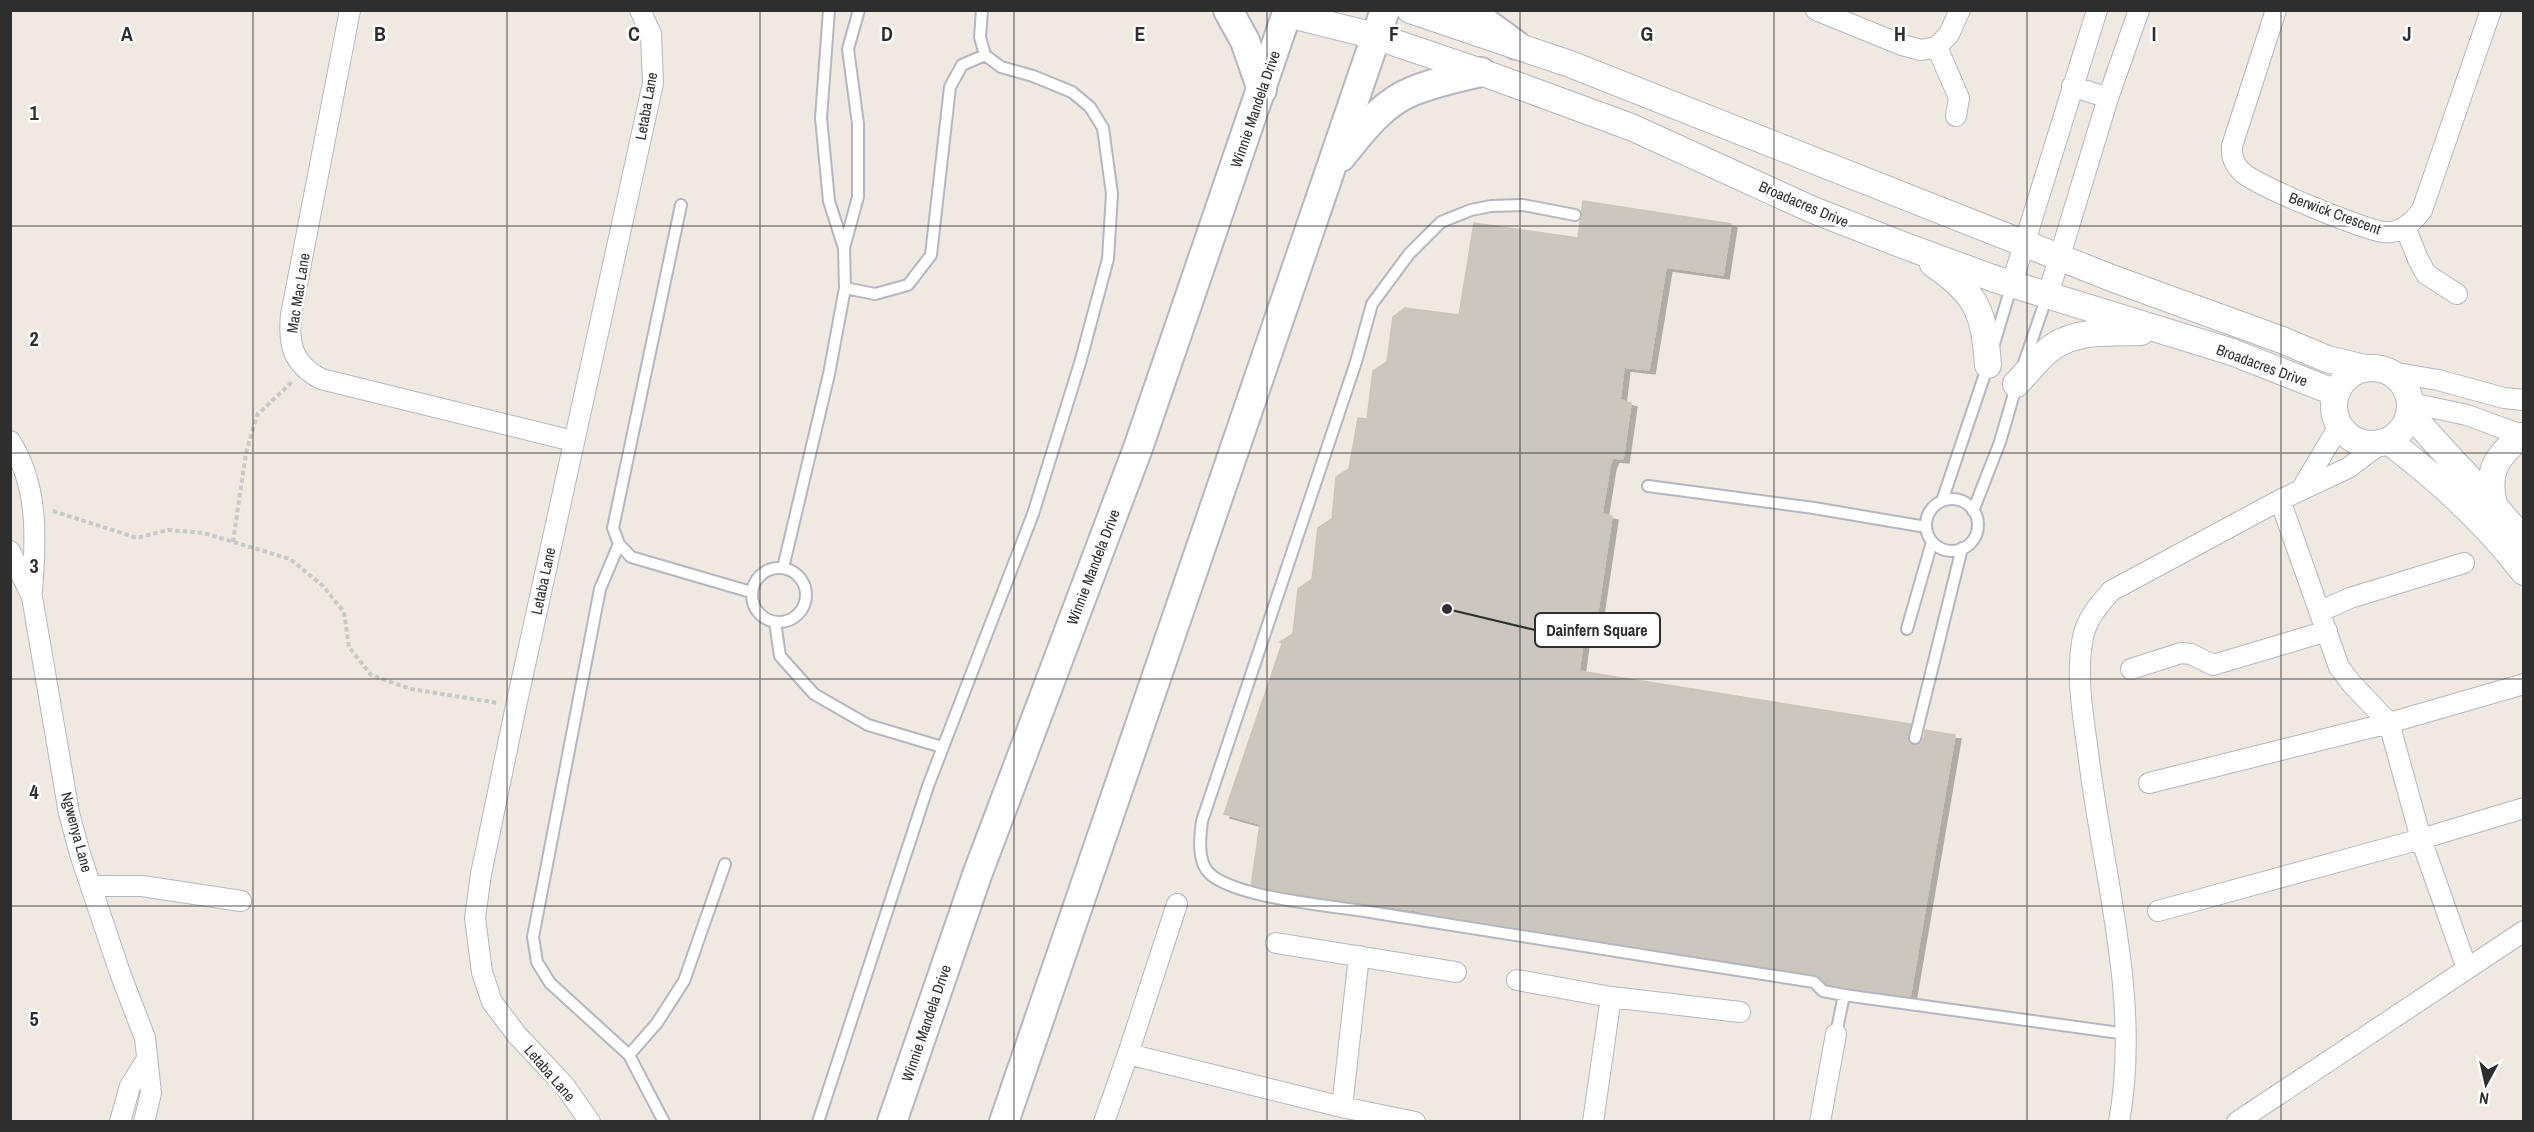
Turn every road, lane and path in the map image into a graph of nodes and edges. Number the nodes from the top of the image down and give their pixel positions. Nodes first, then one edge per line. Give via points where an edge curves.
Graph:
1 (350, 10) edge
2 (640, 10) edge
3 (829, 10) edge
4 (859, 10) edge
5 (982, 10) edge
6 (1228, 10) edge
7 (1410, 10) edge
8 (1468, 10) edge
9 (1816, 10) edge
10 (1959, 10) edge
11 (2097, 10) edge
12 (2139, 10) edge
13 (2276, 10) edge
14 (2491, 10) edge
15 (1283, 12) edge
16 (1380, 23) edge
17 (1516, 45) junction
18 (1937, 47) junction
19 (985, 55) junction
20 (1481, 72) junction
21 (2072, 86) junction
22 (1262, 90) junction
23 (2108, 98) junction
24 (1956, 116) dead end
25 (1330, 170) junction
26 (681, 205) dead end
27 (1575, 215) dead end
28 (2405, 227) junction
29 (2023, 244) junction
30 (1908, 247) junction
31 (844, 249) junction
32 (2060, 257) junction
33 (2012, 283) junction
34 (845, 288) junction
35 (2457, 294) dead end
36 (2048, 295) junction
37 (2160, 330) junction
38 (1988, 365) junction
39 (2365, 368) junction
40 (308, 372) junction
41 (2391, 372) junction
42 (2016, 384) junction
43 (2336, 393) junction
44 (2523, 400) edge
45 (2411, 408) junction
46 (2339, 426) junction
47 (2523, 436) edge
48 (10, 441) edge
49 (573, 441) junction
50 (2384, 442) junction
51 (1648, 486) dead end
52 (2301, 490) junction
53 (2280, 500) junction
54 (1942, 501) junction
55 (34, 505) junction
56 (2494, 505) junction
57 (1973, 511) junction
58 (1926, 527) junction
59 (2523, 541) edge
60 (233, 542) junction
61 (1932, 542) junction
62 (618, 544) junction
63 (1962, 548) junction
64 (10, 551) edge
65 (2464, 563) dead end
66 (783, 568) junction
67 (2523, 572) edge
68 (751, 592) junction
69 (32, 597) junction
70 (2321, 611) junction
71 (775, 622) junction
72 (1907, 629) dead end
73 (2327, 631) junction
74 (2131, 669) dead end
75 (2523, 684) edge
76 (516, 706) junction
77 (2389, 723) junction
78 (1915, 738) dead end
79 (942, 747) junction
80 (2149, 783) dead end
81 (2523, 808) edge
82 (2421, 839) junction
83 (725, 864) dead end
84 (92, 885) junction
85 (241, 901) dead end
86 (1177, 904) dead end
87 (2157, 911) dead end
88 (2523, 931) edge
89 (1276, 943) dead end
90 (1359, 956) junction
91 (2466, 969) junction
92 (1456, 972) dead end
93 (1517, 980) dead end
94 (1844, 995) junction
95 (1611, 997) junction
96 (1740, 1012) dead end
97 (1836, 1034) joint
98 (2127, 1034) junction
99 (629, 1054) junction
100 (1128, 1054) junction
101 (147, 1059) junction
102 (1342, 1107) junction
103 (120, 1122) edge
104 (144, 1122) edge
105 (590, 1122) edge
106 (664, 1122) edge
107 (818, 1122) edge
108 (892, 1122) edge
109 (1004, 1122) edge
110 (1104, 1122) edge
111 (1415, 1122) edge
112 (1593, 1122) edge
113 (1820, 1122) edge
114 (2120, 1122) edge
115 (2237, 1122) edge

1 - 40 street, Mac Mac Lane via 291,315 289,337
2 - 49 street, Letaba Lane via 651,34 653,83
3 - 31 lane via 821,117 829,201
4 - 31 lane via 848,49 858,124 858,196
5 - 19 lane via 980,37
6 - 22 main road via 1245,41
7 - 17 street, Broadacres Drive
8 - 17 main road
9 - 18 street via 1902,45 1921,50
10 - 18 street via 1949,34
11 - 21 street
12 - 23 street
13 - 28 street, Berwick Crescent via 2232,146 2234,161 2242,173 2262,186 2365,227 2385,232
14 - 28 street, Berwick Crescent via 2422,210
15 - 16 street, Broadacres Drive
15 - 22 main road, Winnie Mandela Drive
16 - 20 street, Broadacres Drive
16 - 25 main road
17 - 29 street, Broadacres Drive
18 - 24 street via 1959,98
19 - 34 lane via 962,65 950,87 931,255 908,285 875,294
19 - 79 lane via 1001,67 1072,92 1090,107 1102,128 1112,194 1108,259 1032,514
20 - 25 main road via 1411,91 1394,102 1366,126
20 - 30 street, Broadacres Drive via 1631,127 1813,210
21 - 23 street
21 - 29 street
22 - 108 main road, Winnie Mandela Drive via 1138,448 977,875
23 - 32 street
25 - 109 main road
26 - 62 lane via 613,528
27 - 94 lane via 1523,205 1491,206 1441,222 1409,254 1372,304 1202,821 1204,865 1223,883 1268,895 1815,982 1823,991
28 - 35 street via 2426,274
29 - 32 street, Broadacres Drive
29 - 33 street
30 - 33 street, Broadacres Drive
30 - 38 street via 1954,278 1971,297 1986,330
31 - 34 lane
32 - 36 street
32 - 39 street, Broadacres Drive via 2327,359
33 - 36 street, Broadacres Drive
33 - 38 lane
34 - 66 lane
36 - 37 street, Broadacres Drive
36 - 42 lane
37 - 42 street via 2083,335 2062,342 2046,352
37 - 43 street, Broadacres Drive via 2232,352
38 - 54 lane
39 - 41 street, Broadacres Drive
39 - 43 street via 2347,377
40 - 49 street via 321,379
40 - 60 path via 284,387 257,415 246,453
41 - 44 street
41 - 45 street via 2408,391
42 - 57 lane via 2001,442
43 - 46 street via 2333,405
45 - 47 street via 2467,415
45 - 50 street via 2403,430
45 - 56 street via 2439,447
46 - 50 street via 2357,441
46 - 52 street
47 - 56 street via 2505,448 2496,462 2490,489
48 - 55 street, Ngwenya Lane via 21,460
49 - 76 street, Letaba Lane
50 - 52 street via 2348,468
50 - 67 street via 2455,496
51 - 58 lane
52 - 53 street
53 - 70 street
53 - 98 street via 2111,591 2094,610 2083,637 2080,682
54 - 57 lane via 1959,500
54 - 58 lane via 1930,511
55 - 60 path via 137,538 168,530 204,533
55 - 69 street, Ngwenya Lane
56 - 59 street
57 - 63 lane via 1977,519 1975,536
58 - 61 lane
60 - 76 path via 290,560 323,586 344,612 349,646 371,675 411,689
61 - 63 lane via 1946,550
61 - 72 lane
62 - 68 lane via 631,557
62 - 99 lane via 600,589 533,937 537,962 550,983
63 - 78 lane
64 - 69 street, Ngwenya Lane
65 - 70 street via 2350,598
66 - 68 lane via 762,573
66 - 71 lane via 801,578 806,598 796,617
68 - 71 lane via 757,612
69 - 84 street, Ngwenya Lane via 69,813
70 - 73 street
71 - 79 lane via 780,656 814,694 868,725
73 - 74 street via 2212,665 2181,653
73 - 77 street via 2339,667
75 - 77 street
76 - 105 street, Letaba Lane via 475,918 483,972 492,1002 564,1085
77 - 80 street
77 - 82 street
79 - 107 lane
81 - 82 street
82 - 87 street
82 - 91 street
83 - 99 lane via 684,981 657,1023
84 - 85 street via 142,886
84 - 101 street, Ngwenya Lane via 145,1038
86 - 100 street
88 - 91 street
89 - 90 street
90 - 92 street
90 - 102 street
91 - 115 street
93 - 95 street
94 - 97 lane
94 - 98 lane
95 - 96 street
95 - 112 street
97 - 113 street
98 - 114 street
99 - 106 lane
100 - 102 street
100 - 110 street
101 - 103 street via 130,1086
101 - 104 street, Ngwenya Lane via 151,1093
102 - 111 street

